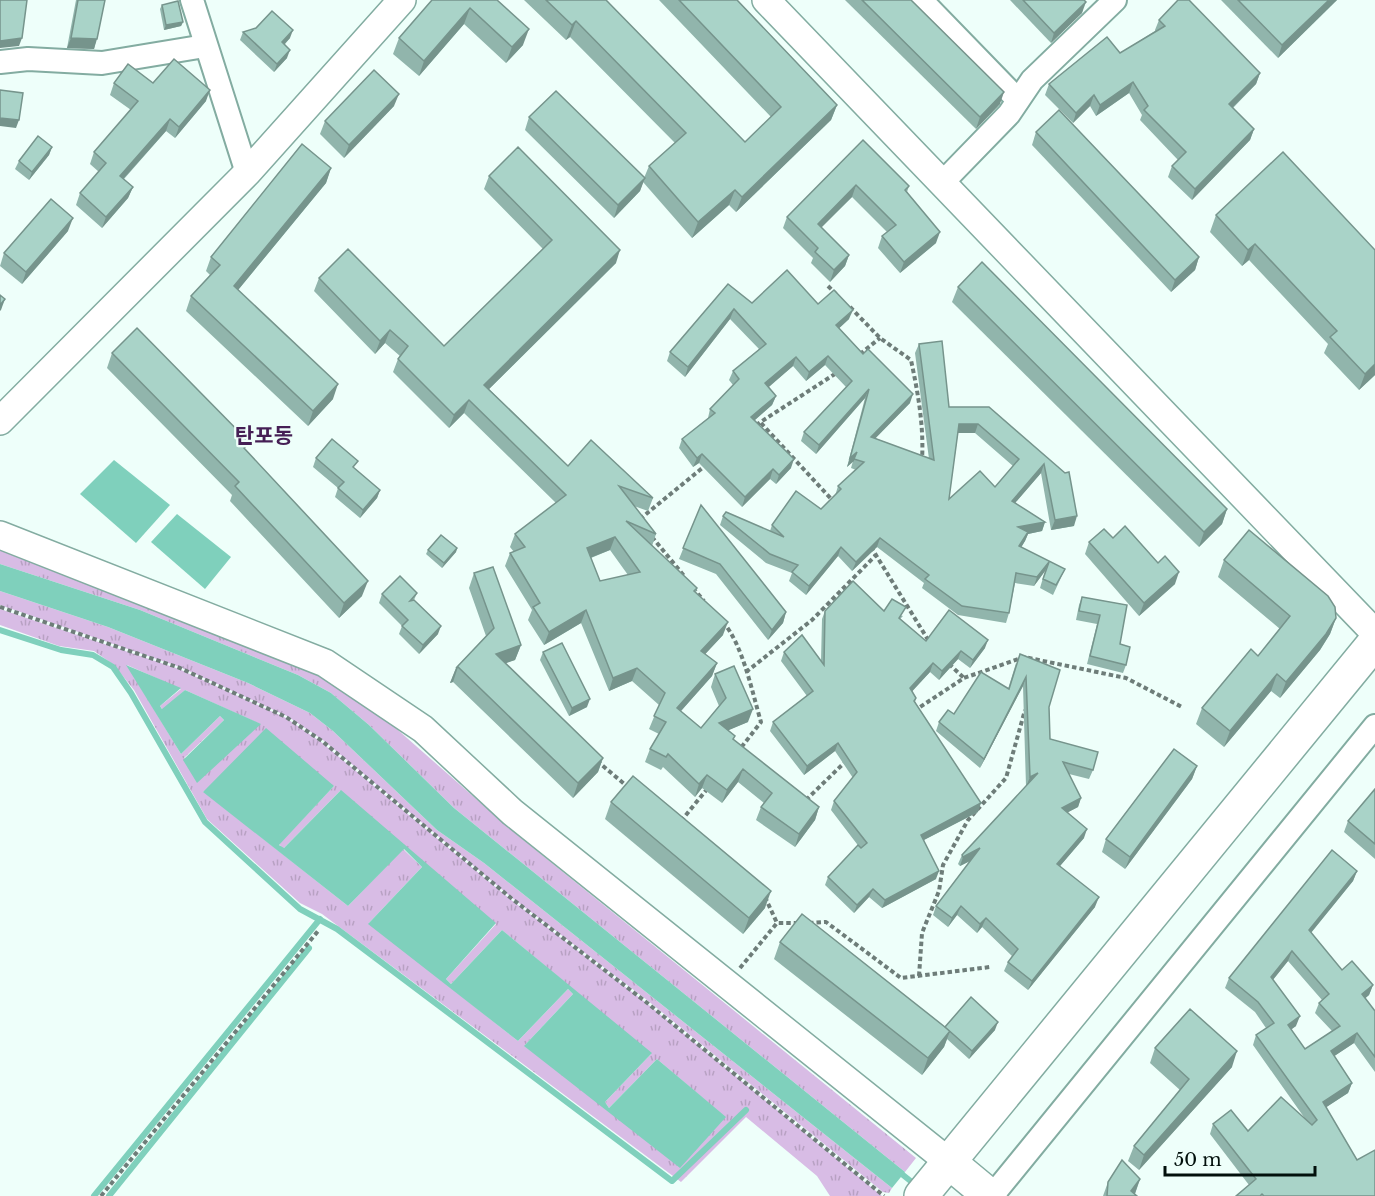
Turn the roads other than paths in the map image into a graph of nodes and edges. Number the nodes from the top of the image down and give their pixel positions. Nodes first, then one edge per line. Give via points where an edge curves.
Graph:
1 (192, 0) edge
2 (402, 0) edge
3 (766, 0) edge
4 (921, 0) edge
5 (1115, 0) edge
6 (205, 46) junction
7 (0, 62) edge
8 (1018, 100) junction
9 (247, 173) junction
10 (943, 183) junction
11 (0, 421) edge
12 (0, 535) edge
13 (1375, 633) edge
14 (1375, 642) edge
15 (1375, 726) edge
16 (936, 1178) edge
17 (991, 1196) edge

1 - 6 street
2 - 9 street
3 - 10 street
4 - 8 street
5 - 8 street via 1032,80
6 - 7 street via 102,63 28,59
6 - 9 street
8 - 10 street
9 - 11 street
10 - 13 street
12 - 16 street via 325,663 423,729 512,812 726,985
14 - 16 main road
15 - 17 street
16 - 17 main road

